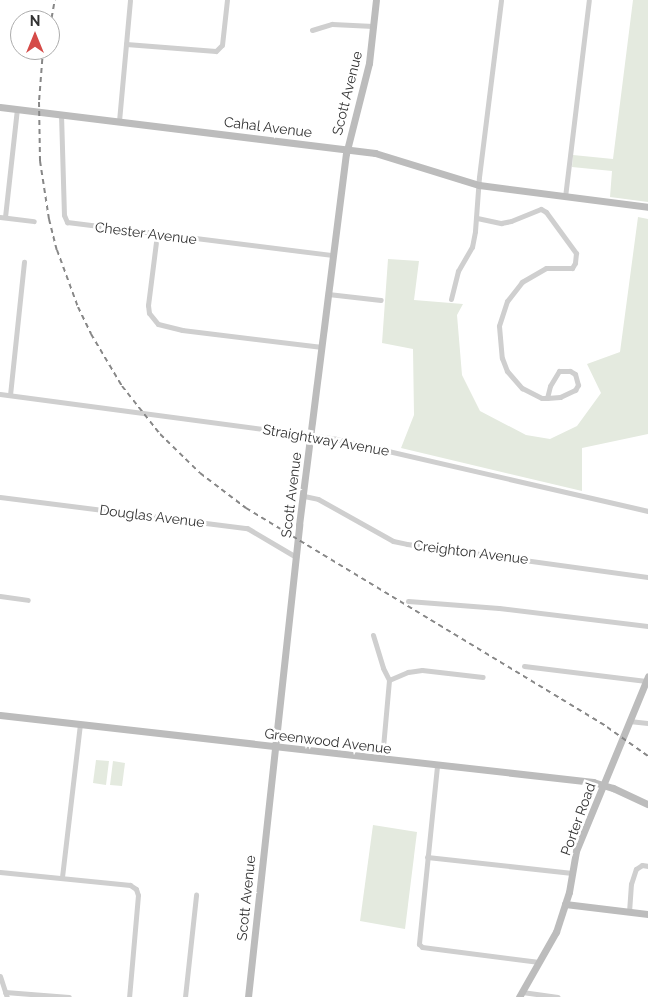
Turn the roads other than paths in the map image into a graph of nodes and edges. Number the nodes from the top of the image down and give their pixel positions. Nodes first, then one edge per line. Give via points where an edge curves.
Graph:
1 (130, 0) edge
2 (227, 0) edge
3 (376, 0) edge
4 (501, 0) edge
5 (589, 0) edge
6 (373, 26) junction
7 (312, 30) dead end
8 (126, 44) junction
9 (0, 107) edge
10 (17, 109) junction
11 (61, 114) junction
12 (119, 121) junction
13 (346, 148) junction
14 (479, 185) junction
15 (565, 197) junction
16 (648, 207) edge
17 (2, 217) edge
18 (477, 218) junction
19 (34, 220) dead end
20 (157, 234) junction
21 (333, 256) junction
22 (24, 262) dead end
23 (328, 294) junction
24 (451, 299) dead end
25 (382, 300) dead end
26 (322, 347) junction
27 (0, 394) edge
28 (10, 395) junction
29 (547, 398) junction
30 (312, 435) junction
31 (304, 496) junction
32 (0, 497) edge
33 (648, 511) edge
34 (296, 557) junction
35 (648, 576) edge
36 (0, 596) edge
37 (28, 600) dead end
38 (408, 601) dead end
39 (648, 626) edge
40 (373, 635) dead end
41 (524, 666) dead end
42 (483, 677) dead end
43 (647, 679) edge
44 (389, 680) junction
45 (0, 715) edge
46 (629, 721) junction
47 (648, 723) edge
48 (80, 724) junction
49 (276, 747) junction
50 (382, 759) junction
51 (437, 766) junction
52 (604, 784) junction
53 (648, 804) edge
54 (427, 857) junction
55 (648, 866) edge
56 (0, 872) edge
57 (572, 874) junction
58 (62, 877) junction
59 (196, 895) dead end
60 (565, 904) junction
61 (629, 912) junction
62 (648, 914) edge
63 (539, 962) junction
64 (0, 976) edge
65 (6, 994) edge
66 (520, 995) edge
67 (69, 997) edge
68 (129, 997) edge
69 (185, 997) edge
70 (248, 997) edge
71 (558, 997) edge

1 - 8 street
2 - 8 street via 222,45 216,52
3 - 6 street, Scott Avenue
4 - 14 street
5 - 15 street
6 - 7 street via 332,24
6 - 13 street, Scott Avenue via 369,63
8 - 12 street
9 - 10 street, Cahal Avenue
10 - 11 street, Cahal Avenue
10 - 17 street
11 - 12 street, Cahal Avenue
11 - 20 street, Chester Avenue via 64,216 67,222
12 - 13 street, Cahal Avenue
13 - 14 street, Cahal Avenue via 392,157
13 - 21 street, Scott Avenue
14 - 15 street, Cahal Avenue
14 - 18 street
15 - 16 street, Cahal Avenue
17 - 19 street
18 - 24 street via 472,247 458,271
18 - 29 street via 501,223 541,209 576,253 576,263 572,268 546,268 522,282 507,301 499,326 500,350 507,370 522,388
20 - 21 street, Chester Avenue
20 - 26 street via 148,305 149,313 158,324 182,330
21 - 23 street, Scott Avenue
22 - 28 street
23 - 25 street
23 - 26 street, Scott Avenue
26 - 30 street, Scott Avenue
27 - 28 street, Straightway Avenue
28 - 30 street, Straightway Avenue
29 - 29 street via 560,397 575,390 578,385 575,374 559,371
30 - 31 street, Scott Avenue
30 - 33 street, Straightway Avenue
31 - 34 street, Scott Avenue
31 - 35 street, Creighton Avenue via 318,499 393,541
32 - 34 street, Douglas Avenue via 246,528
34 - 49 street, Scott Avenue
36 - 37 street
38 - 39 street
40 - 44 street
41 - 43 street
42 - 44 street via 422,670
43 - 46 street, Porter Road
44 - 50 street
45 - 48 street, Greenwood Avenue
46 - 47 street
46 - 52 street, Porter Road
48 - 49 street, Greenwood Avenue
48 - 58 street
49 - 50 street, Greenwood Avenue
49 - 70 street, Scott Avenue
50 - 51 street, Greenwood Avenue
51 - 52 street, Greenwood Avenue
51 - 54 street
52 - 53 street, Greenwood Avenue
52 - 57 street, Porter Road via 576,851
54 - 57 street
54 - 63 street via 419,944 422,947
55 - 61 street via 636,869 631,884
56 - 58 street
57 - 60 street, Porter Road
58 - 68 street via 130,885 136,889
59 - 69 street
60 - 61 street
60 - 63 street, Porter Road via 556,932
61 - 62 street
63 - 66 street, Porter Road
64 - 65 street
65 - 67 street
66 - 71 street

